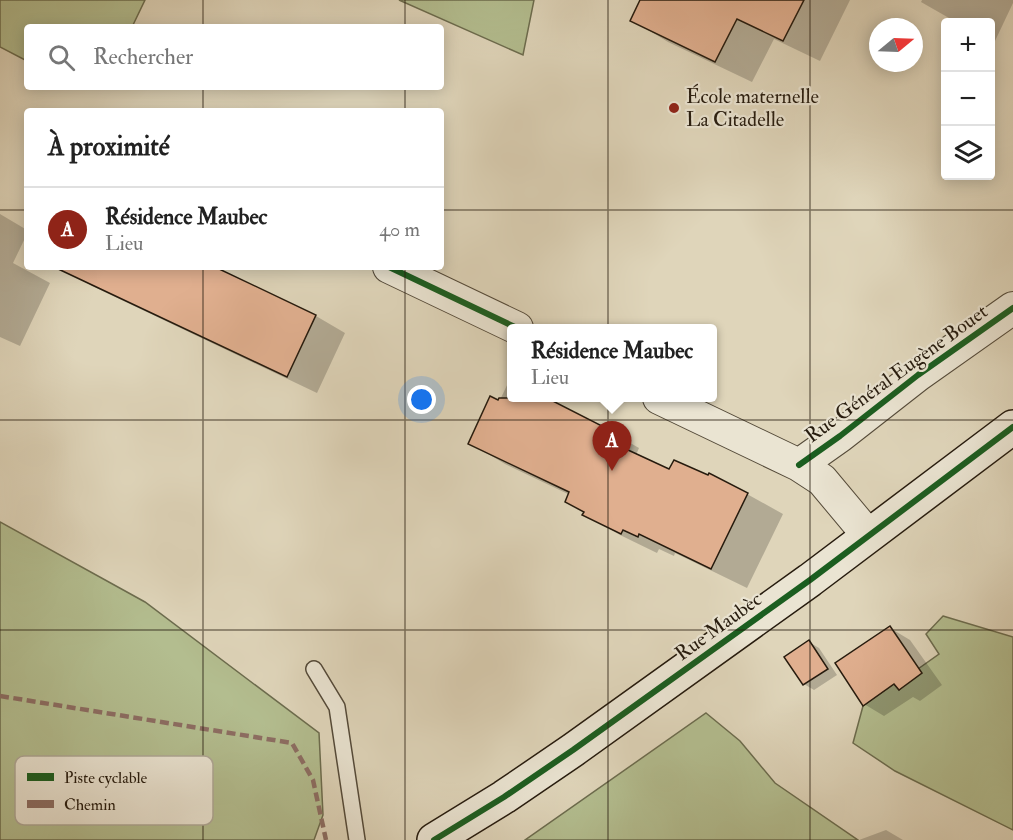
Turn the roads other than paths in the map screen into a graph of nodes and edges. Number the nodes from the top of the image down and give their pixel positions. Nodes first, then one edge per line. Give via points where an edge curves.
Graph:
1 (395, 270) edge
2 (1013, 308) edge
3 (509, 324) edge
4 (667, 402) edge
5 (1013, 427) edge
6 (799, 465) junction
7 (868, 535) junction
8 (314, 669) dead end
9 (357, 840) edge
10 (434, 840) edge

1 - 3 street
2 - 6 street, Rue Général Eugène Bouet
4 - 6 street
5 - 7 main road, Rue Maubèc
6 - 7 street via 822,480
7 - 10 main road, Rue Maubèc via 573,750
8 - 9 lane via 337,707

